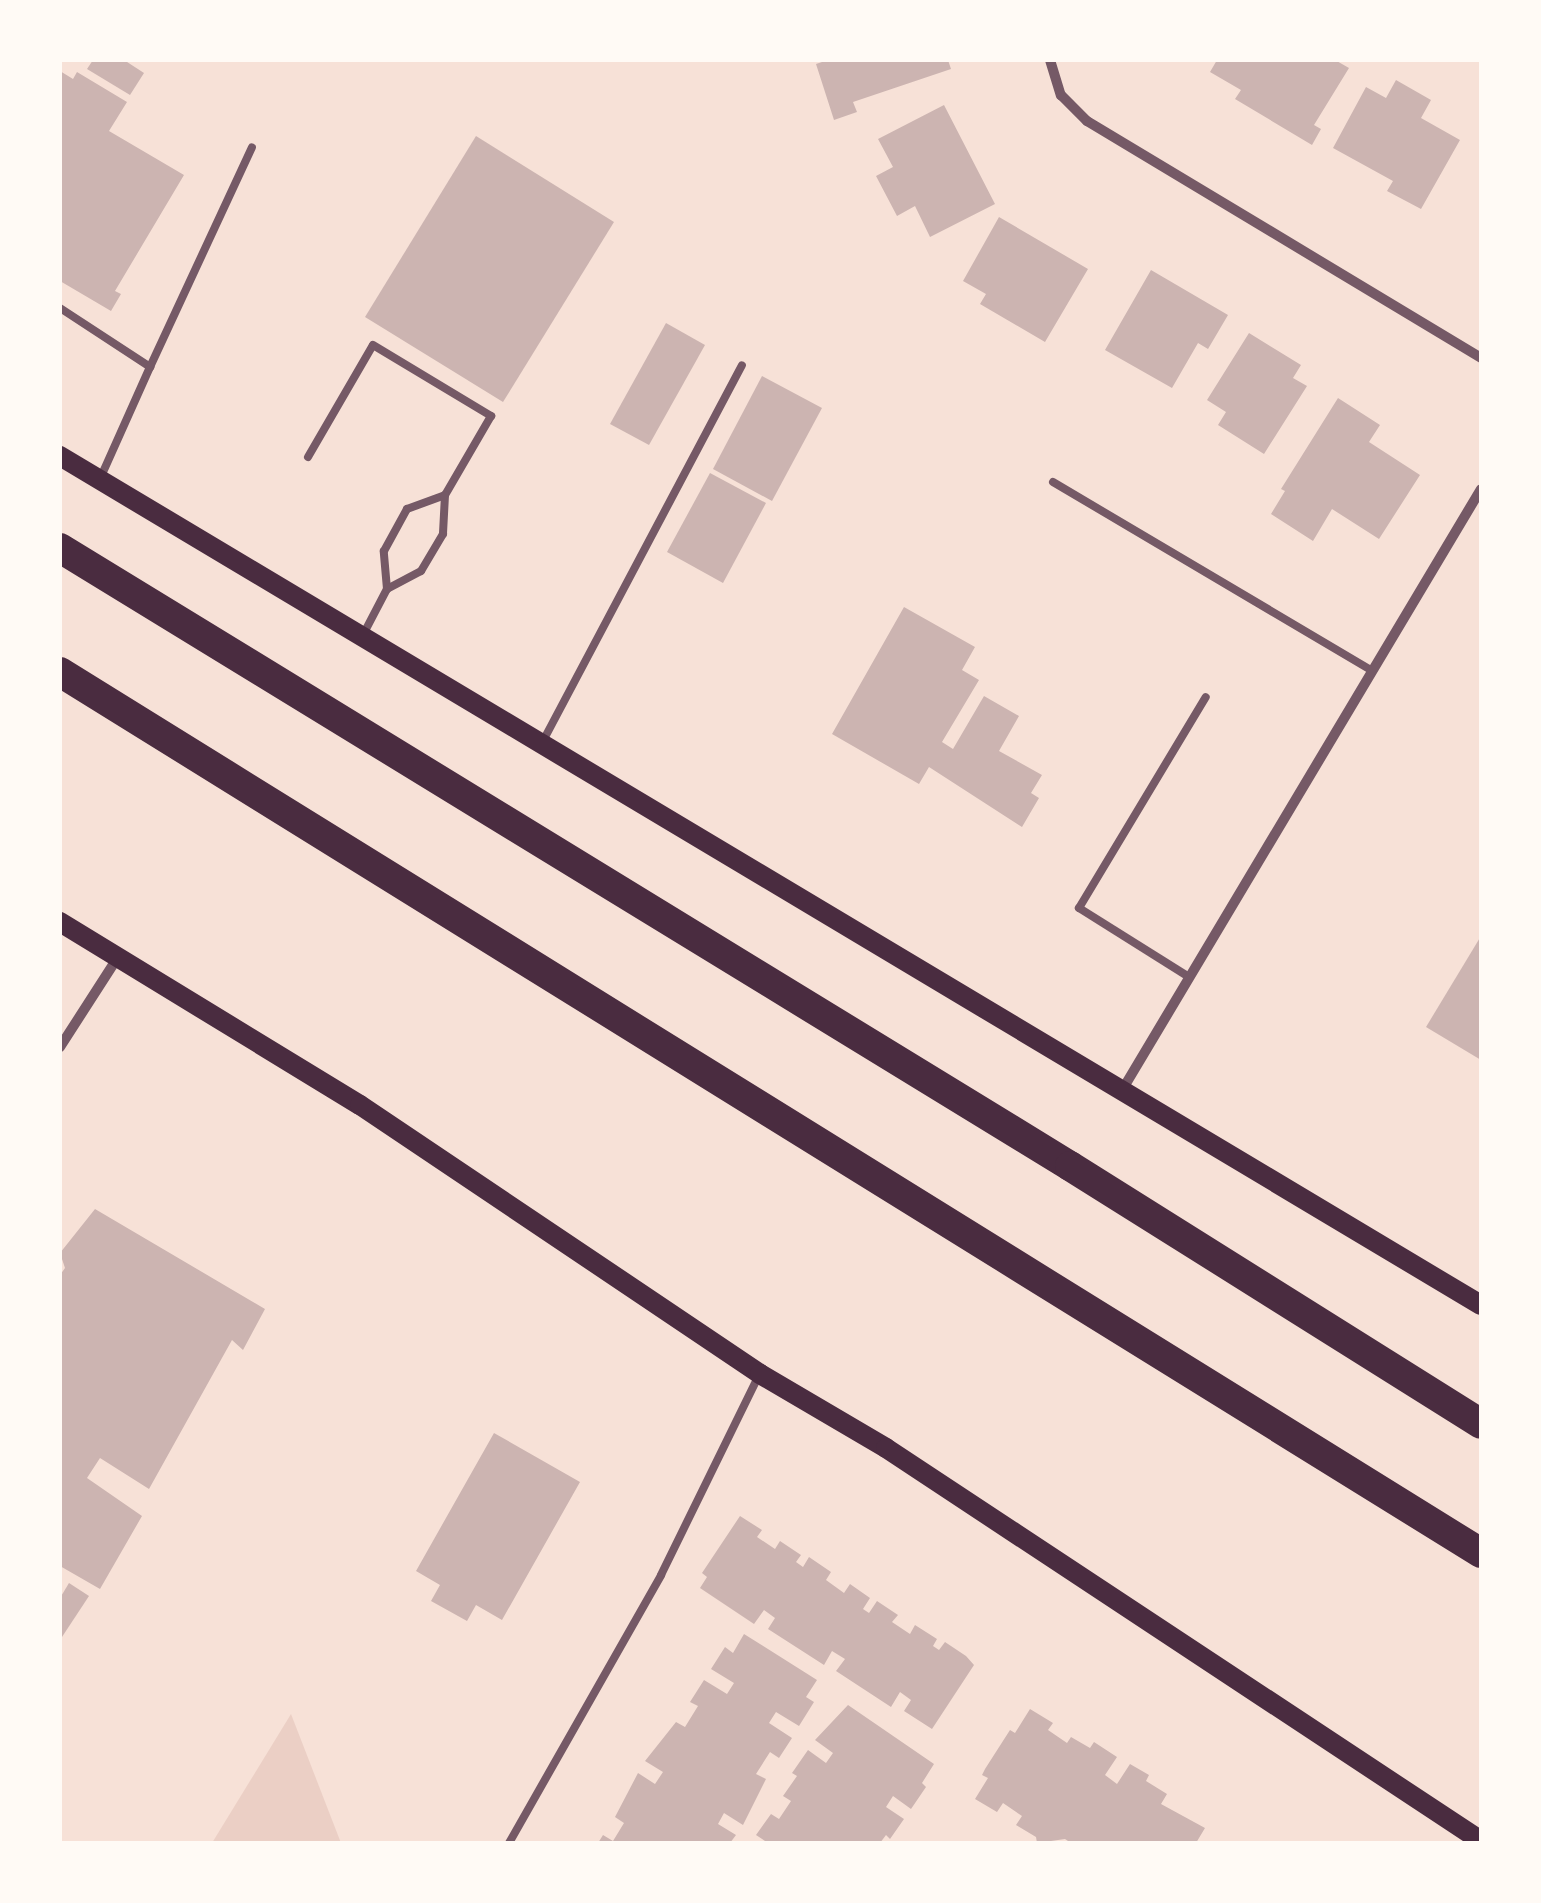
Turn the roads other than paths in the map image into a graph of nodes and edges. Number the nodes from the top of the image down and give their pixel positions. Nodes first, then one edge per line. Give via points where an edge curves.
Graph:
1 (1050, 60) edge
2 (252, 147) dead end
3 (60, 308) edge
4 (1481, 358) edge
5 (742, 365) dead end
6 (150, 366) junction
7 (60, 456) edge
8 (308, 457) dead end
9 (100, 480) junction
10 (1053, 482) dead end
11 (1481, 489) edge
12 (444, 495) junction
13 (60, 548) edge
14 (387, 589) junction
15 (362, 637) junction
16 (60, 672) edge
17 (1372, 672) junction
18 (1206, 696) dead end
19 (542, 745) junction
20 (60, 922) edge
21 (118, 958) junction
22 (1189, 977) junction
23 (60, 1047) edge
24 (1120, 1093) junction
25 (1481, 1304) edge
26 (760, 1374) junction
27 (1481, 1424) edge
28 (1481, 1553) edge
29 (1481, 1842) edge
30 (509, 1843) edge

1 - 4 street via 1060,95 1087,121
2 - 6 lane
3 - 6 lane
5 - 19 lane
6 - 9 lane
7 - 9 main road
8 - 12 lane via 373,345 492,416
9 - 15 main road
10 - 17 lane
11 - 17 street
12 - 14 lane via 443,534 421,572
12 - 14 lane via 407,509 384,551
13 - 27 highway
14 - 15 lane
15 - 19 main road
16 - 28 highway
17 - 22 street
18 - 22 lane via 1079,908
19 - 24 main road
20 - 21 main road
21 - 23 street
21 - 26 main road via 360,1105
22 - 24 street
24 - 25 main road
26 - 29 main road via 886,1448
26 - 30 lane via 660,1575

